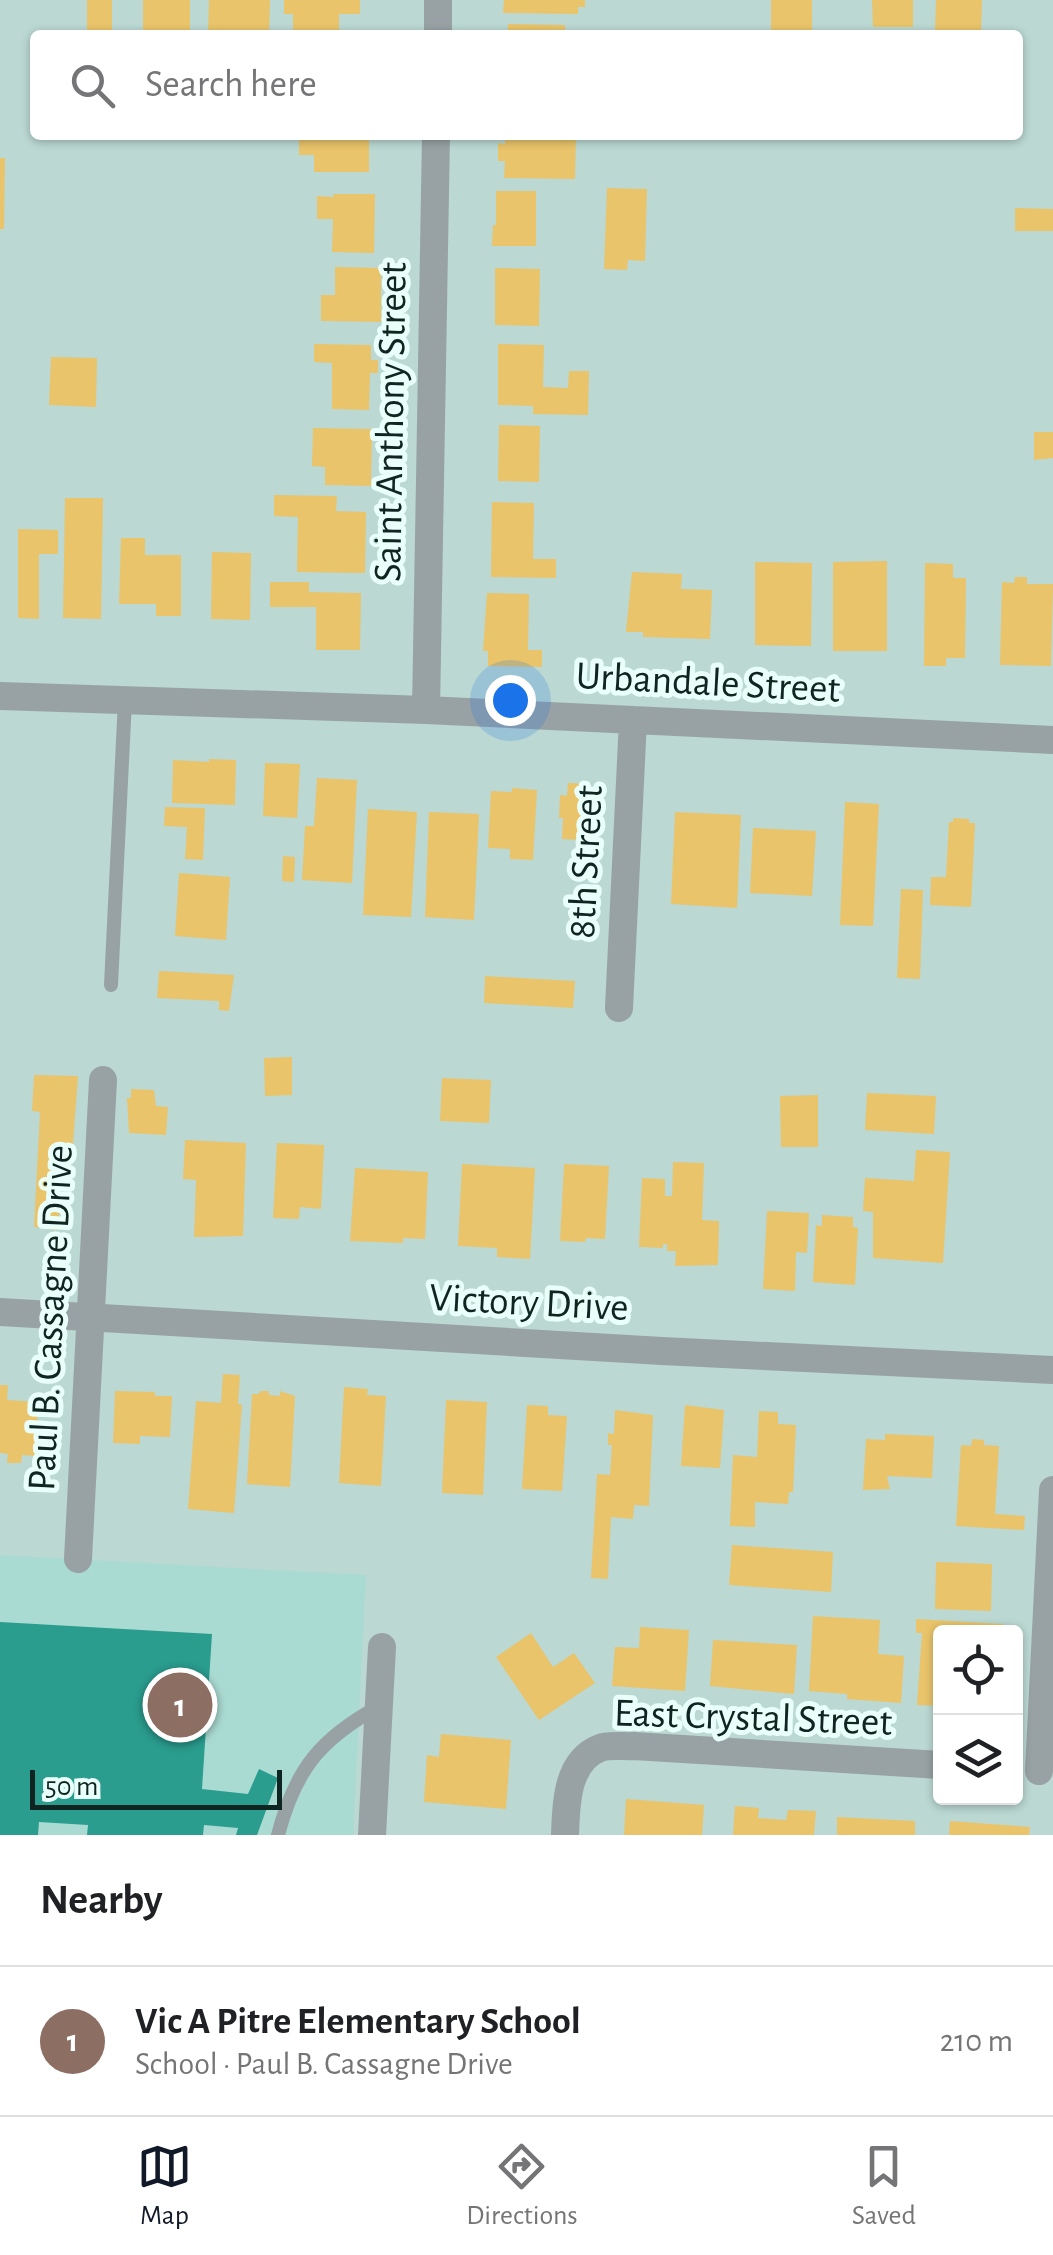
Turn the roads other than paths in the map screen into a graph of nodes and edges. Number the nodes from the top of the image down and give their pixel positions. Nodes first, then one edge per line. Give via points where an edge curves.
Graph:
1 (438, 0) edge
2 (438, 30) edge
3 (436, 140) edge
4 (0, 696) edge
5 (125, 700) junction
6 (426, 710) junction
7 (633, 720) junction
8 (1053, 740) edge
9 (111, 984) dead end
10 (619, 1008) dead end
11 (103, 1080) dead end
12 (0, 1312) edge
13 (92, 1317) junction
14 (1053, 1370) edge
15 (1053, 1490) edge
16 (78, 1559) dead end
17 (382, 1647) dead end
18 (379, 1707) junction
19 (933, 1765) edge
20 (1036, 1771) edge
21 (278, 1835) edge
22 (372, 1835) edge
23 (565, 1835) edge

1 - 2 street
3 - 6 street, Saint Anthony Street
4 - 5 street, Urbandale Street
5 - 6 street, Urbandale Street
5 - 9 lane
6 - 7 street, Urbandale Street
7 - 8 street, Urbandale Street
7 - 10 street, 8th Street
11 - 13 street, Paul B. Cassagne Drive
12 - 13 street, Victory Drive
13 - 14 street, Victory Drive
13 - 16 street, Paul B. Cassagne Drive
15 - 20 street
17 - 18 street
18 - 21 lane via 340,1728 300,1773
18 - 22 street
19 - 23 street, East Crystal Street via 600,1748 566,1788

